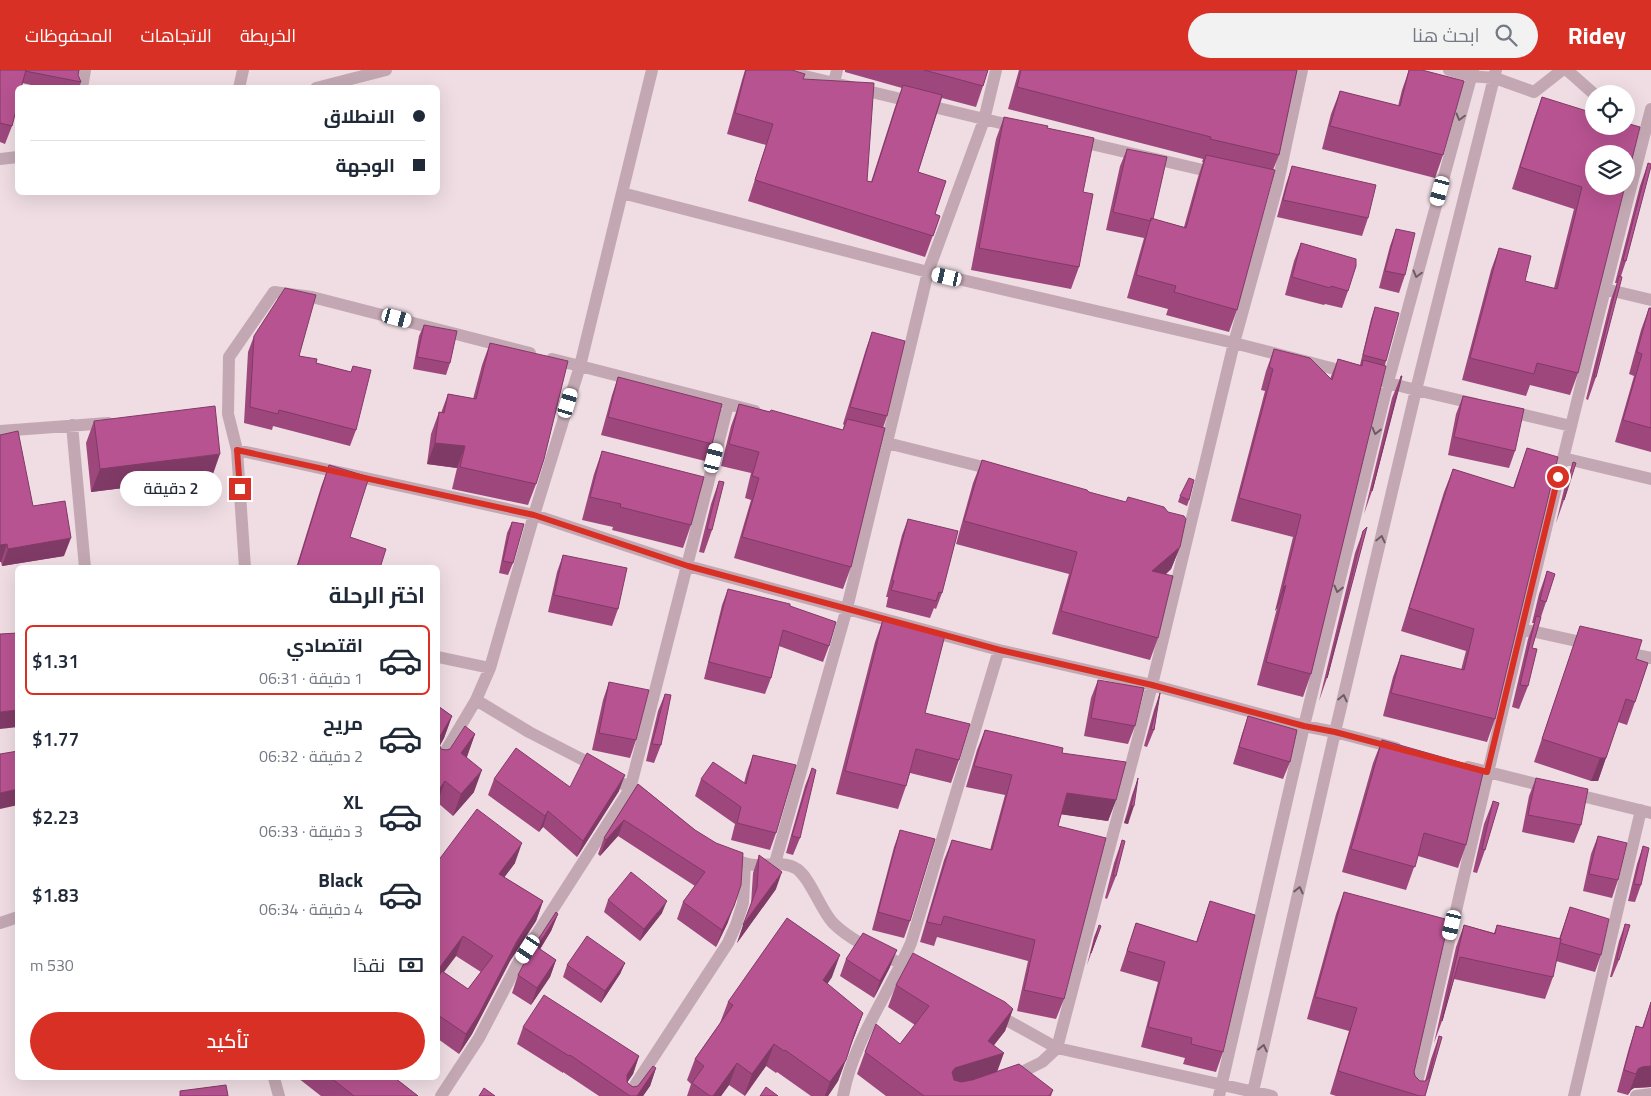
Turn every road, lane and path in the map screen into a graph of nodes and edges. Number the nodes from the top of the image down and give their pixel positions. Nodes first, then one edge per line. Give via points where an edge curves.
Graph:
1 (85, 70) edge
2 (243, 70) edge
3 (386, 70) edge
4 (652, 70) edge
5 (779, 70) edge
6 (837, 70) edge
7 (996, 70) edge
8 (1302, 70) edge
9 (1448, 70) edge
10 (1562, 70) edge
11 (1568, 70) edge
12 (1472, 73) edge
13 (1495, 74) edge
14 (834, 84) junction
15 (82, 85) edge
16 (240, 85) edge
17 (328, 85) edge
18 (1585, 86) edge
19 (1651, 110) edge
20 (984, 120) junction
21 (1031, 130) edge
22 (1635, 130) edge
23 (1644, 138) junction
24 (1069, 139) edge
25 (15, 157) edge
26 (1645, 157) edge
27 (0, 159) edge
28 (1230, 176) edge
29 (622, 193) junction
30 (928, 272) junction
31 (1605, 289) junction
32 (1651, 300) edge
33 (1234, 343) junction
34 (580, 366) junction
35 (1388, 382) junction
36 (1416, 390) junction
37 (728, 405) junction
38 (765, 414) edge
39 (121, 422) edge
40 (72, 425) junction
41 (1571, 426) junction
42 (0, 430) edge
43 (868, 438) edge
44 (887, 443) junction
45 (237, 450) junction
46 (1563, 458) junction
47 (1010, 474) edge
48 (1651, 479) edge
49 (534, 515) junction
50 (84, 565) edge
51 (245, 565) edge
52 (688, 566) junction
53 (848, 608) junction
54 (1522, 629) junction
55 (1000, 650) junction
56 (440, 657) edge
57 (1651, 658) edge
58 (490, 668) junction
59 (1152, 685) junction
60 (476, 700) junction
61 (1304, 726) junction
62 (1335, 732) junction
63 (1411, 752) edge
64 (440, 761) edge
65 (1459, 765) edge
66 (1487, 772) junction
67 (630, 789) junction
68 (657, 810) edge
69 (1646, 812) edge
70 (714, 852) edge
71 (775, 863) junction
72 (745, 864) junction
73 (15, 918) edge
74 (0, 923) edge
75 (902, 964) junction
76 (928, 978) edge
77 (979, 1006) edge
78 (1057, 1048) junction
79 (275, 1080) edge
80 (1002, 1081) edge
81 (1220, 1090) edge
82 (1253, 1094) edge
83 (1651, 1094) edge
84 (279, 1096) edge
85 (441, 1096) edge
86 (628, 1096) edge
87 (842, 1096) edge
88 (1272, 1096) edge
89 (1414, 1096) edge
90 (1574, 1096) edge
91 (1636, 1096) edge

1 - 15 street
2 - 16 street
3 - 17 street
4 - 29 street
5 - 14 street
6 - 14 street
7 - 20 street
8 - 33 street
9 - 12 street
10 - 13 street via 1534,92
11 - 18 street
12 - 13 street
12 -> 35 street
13 - 36 street
14 - 20 street
19 - 23 street
20 - 21 street
20 - 30 street
22 - 23 street
23 - 26 street
24 - 28 street
25 - 27 street
26 - 31 street
29 - 30 street
29 - 34 street
30 - 33 street
30 - 44 street
31 - 32 street
31 - 41 street
33 - 35 street
33 - 59 street via 1186,520
34 - 37 street
34 - 45 street via 312,297 274,292 230,357 223,414
34 - 49 street
35 - 36 street
35 -> 61 street
36 - 41 street
62 -> 36 street
37 - 38 street
37 - 52 street
39 - 40 street
40 - 42 street
40 - 50 street
41 - 46 street
43 - 44 street
44 - 47 street
44 - 53 street
45 - 49 street
45 - 51 street
46 - 48 street
46 - 54 street
49 - 52 street
49 - 58 street
52 - 53 street
52 - 67 street
53 - 55 street
53 - 71 street
54 - 57 street
54 - 66 street
55 - 59 street
55 - 75 street
56 - 58 street
58 - 60 street
59 - 61 street
59 - 78 street
60 - 64 street
60 - 67 street via 601,769
61 - 62 street
61 - 81 street
62 - 63 street
82 -> 62 street
65 - 66 street
66 - 69 street
66 - 89 street
67 - 68 street
67 - 85 street via 517,965 479,1038
69 - 90 street
70 - 72 street
71 - 72 street
71 - 75 street via 799,870 834,923 858,942
72 - 86 street via 743,903 728,944
73 - 74 street
75 - 76 street
75 - 87 street via 856,1051
77 - 78 street
78 - 80 street via 1042,1062
78 - 81 street
79 - 84 street
81 - 82 street
82 - 88 street
83 - 91 street

